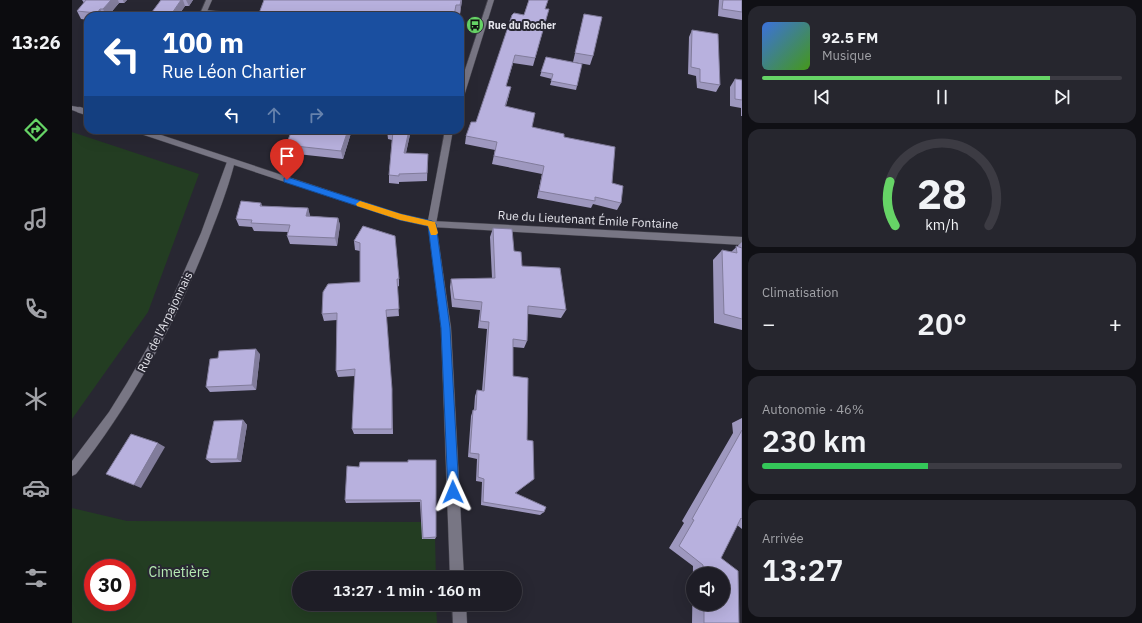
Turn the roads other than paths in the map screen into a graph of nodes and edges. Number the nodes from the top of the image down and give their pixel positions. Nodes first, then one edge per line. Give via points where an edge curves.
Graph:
1 (210, 0) edge
2 (491, 0) edge
3 (204, 12) edge
4 (464, 84) edge
5 (153, 134) edge
6 (449, 134) edge
7 (231, 161) junction
8 (432, 224) junction
9 (742, 241) edge
10 (72, 470) edge
11 (457, 571) edge
12 (459, 611) edge
13 (460, 623) edge

1 - 3 main road
2 - 4 main road
5 - 7 main road, Rue du Lieutenant Émile Fontaine
6 - 8 main road
7 - 8 main road, Rue du Lieutenant Émile Fontaine via 400,217
7 - 10 main road, Rue de l'Arpajonnais via 195,260 168,320 130,390
8 - 9 main road, Rue du Lieutenant Émile Fontaine
8 - 11 main road via 446,328
12 - 13 main road

